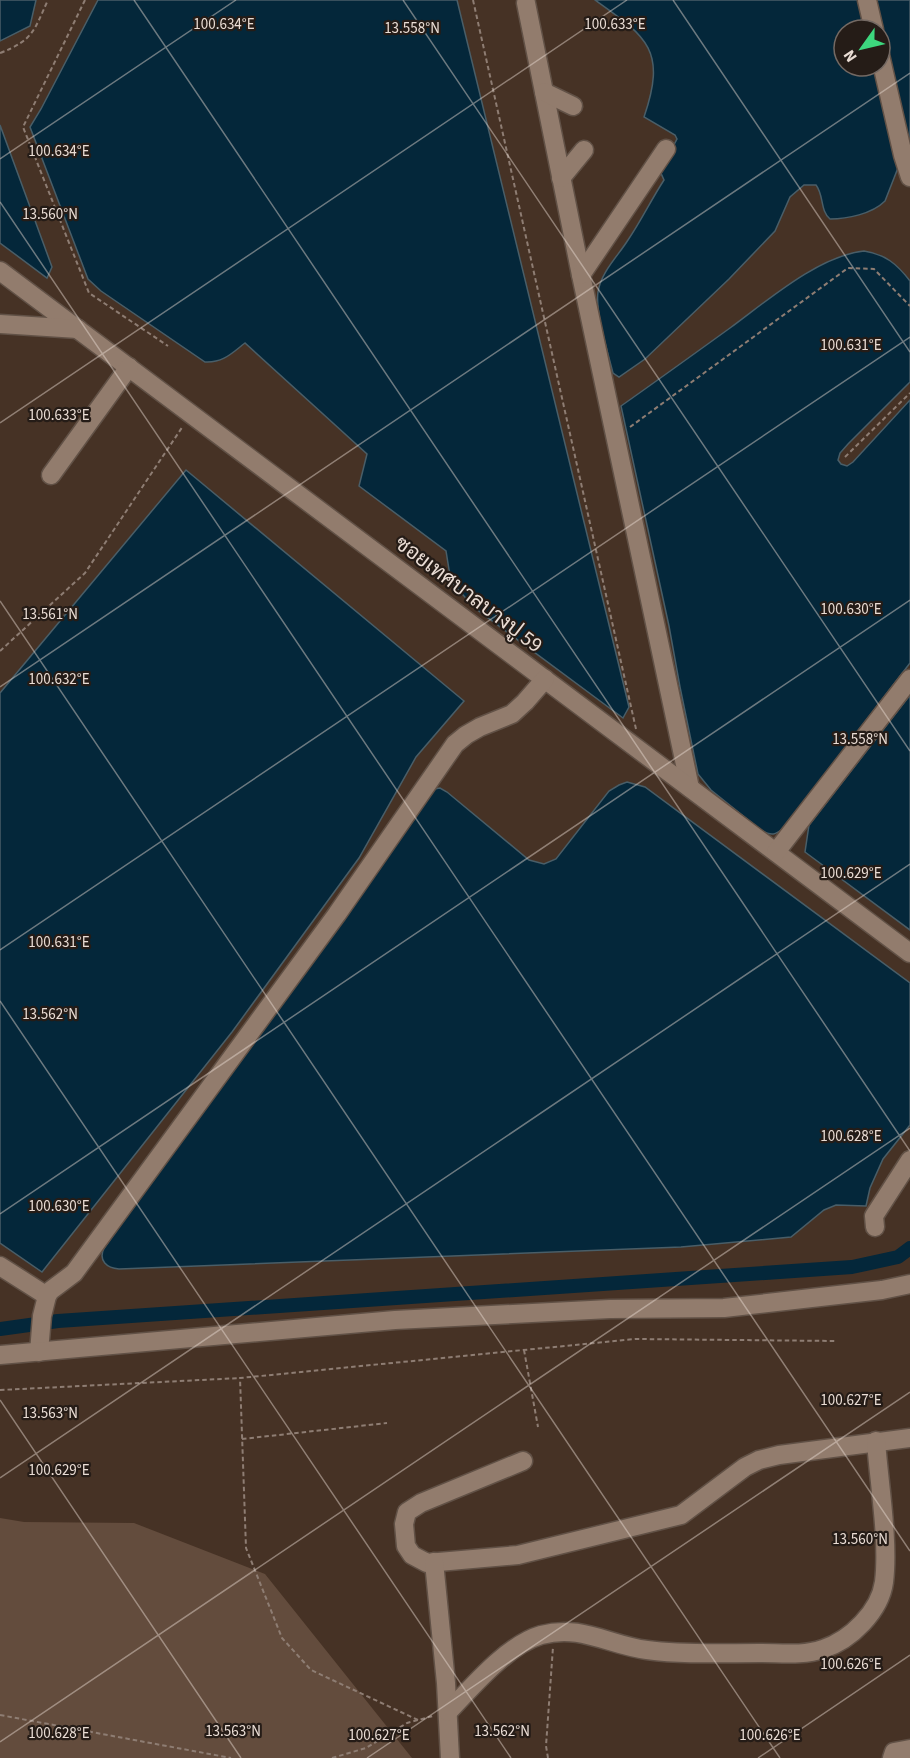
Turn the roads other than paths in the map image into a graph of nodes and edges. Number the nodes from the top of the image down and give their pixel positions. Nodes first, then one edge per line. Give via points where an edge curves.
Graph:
1 (867, 0) edge
2 (526, 3) dead end
3 (871, 18) edge
4 (885, 78) edge
5 (544, 92) junction
6 (573, 106) dead end
7 (666, 149) dead end
8 (584, 150) dead end
9 (561, 177) junction
10 (910, 177) edge
11 (0, 271) edge
12 (581, 275) junction
13 (0, 324) edge
14 (78, 329) junction
15 (129, 367) junction
16 (51, 475) dead end
17 (545, 679) junction
18 (910, 679) edge
19 (690, 788) junction
20 (776, 852) junction
21 (910, 953) edge
22 (910, 1160) edge
23 (875, 1227) dead end
24 (0, 1266) edge
25 (910, 1284) edge
26 (47, 1296) junction
27 (39, 1343) junction
28 (0, 1355) edge
29 (910, 1438) edge
30 (876, 1442) junction
31 (523, 1461) dead end
32 (434, 1562) junction
33 (448, 1712) junction
34 (910, 1749) edge
35 (450, 1758) edge
36 (892, 1758) edge

1 - 3 street
2 - 5 street
4 - 10 street
5 - 6 street
5 - 9 street
7 - 12 street
8 - 9 street
9 - 12 street
11 - 14 street, ซอยเทศบาลบางปู 59
12 - 19 street
13 - 14 street
14 - 15 street, ซอยเทศบาลบางปู 59
15 - 16 street
15 - 17 street, ซอยเทศบาลบางปู 59
17 - 19 street, ซอยเทศบาลบางปู 59
17 - 26 street via 512,714 480,727 455,744 337,914 74,1273
18 - 20 street
19 - 20 street, ซอยเทศบาลบางปู 59
20 - 21 street, ซอยเทศบาลบางปู 59
22 - 23 street via 874,1216
24 - 26 street
25 - 27 street via 724,1308 610,1309
26 - 27 street
27 - 28 street
29 - 30 street
30 - 32 street via 759,1460 681,1515 518,1555
30 - 33 street via 884,1583 878,1602 865,1621 848,1635 809,1653 648,1650 569,1630 540,1635 506,1656
31 - 32 street via 407,1512 406,1546 412,1555 427,1563
32 - 33 street
33 - 35 street
34 - 36 street via 894,1752

